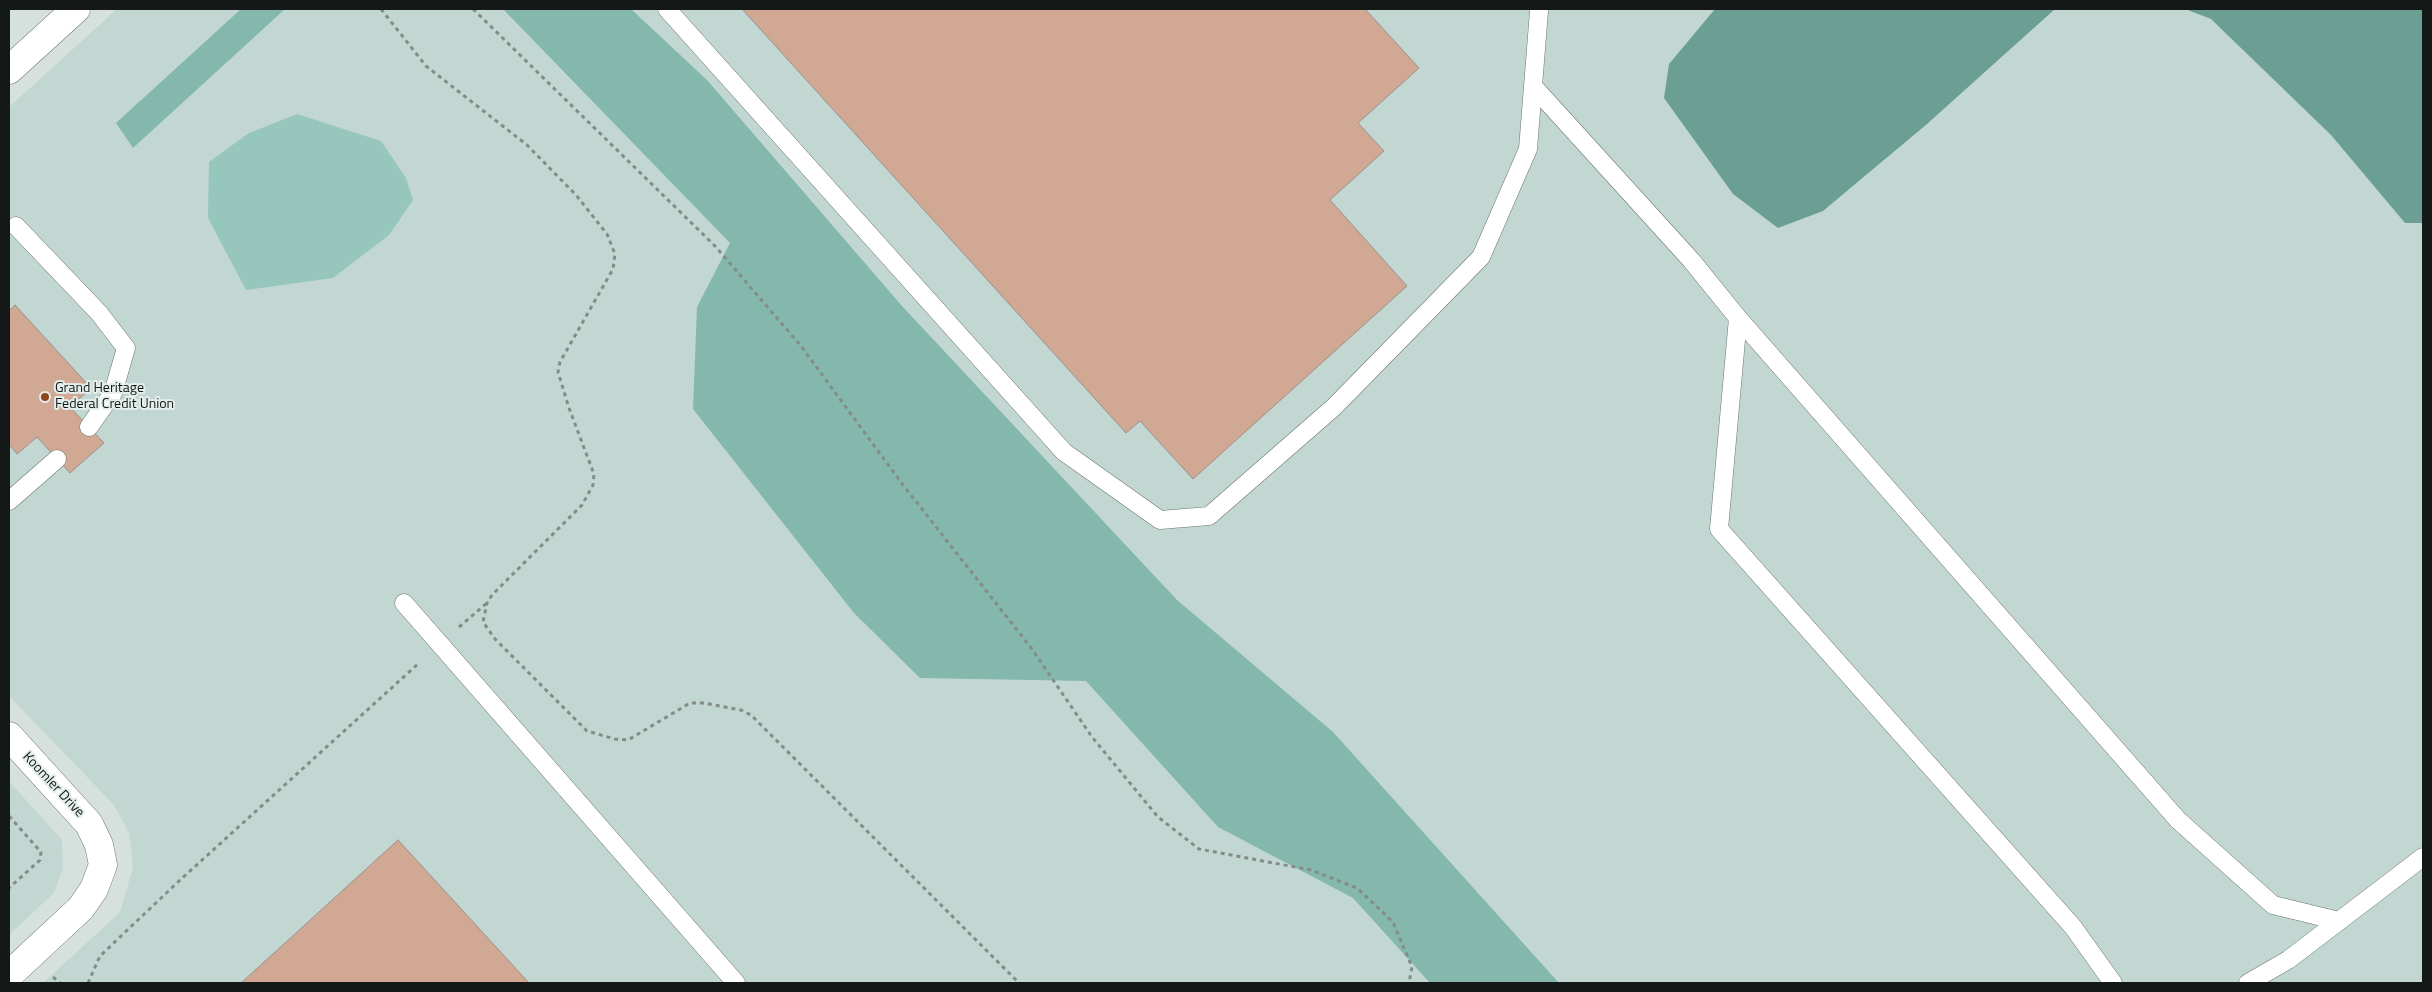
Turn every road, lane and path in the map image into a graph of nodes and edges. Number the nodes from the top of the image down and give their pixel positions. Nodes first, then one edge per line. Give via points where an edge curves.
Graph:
1 (76, 9) edge
2 (381, 9) edge
3 (473, 9) edge
4 (667, 9) edge
5 (1535, 10) edge
6 (9, 70) edge
7 (1533, 86) junction
8 (16, 226) dead end
9 (1738, 318) junction
10 (89, 427) dead end
11 (57, 459) dead end
12 (9, 501) edge
13 (404, 603) dead end
14 (487, 603) junction
15 (440, 644) junction
16 (9, 736) edge
17 (9, 816) edge
18 (2423, 857) edge
19 (9, 888) edge
20 (2339, 921) junction
21 (9, 975) edge
22 (88, 983) edge
23 (736, 983) edge
24 (1019, 983) edge
25 (1409, 983) edge
26 (2112, 983) edge
27 (2248, 983) edge

1 - 6 street
2 - 14 path via 426,66 527,146 576,195 607,234 615,254 613,269 560,362 558,372 594,474 593,485 582,505
3 - 25 path via 715,246 795,338 903,484 1032,649 1092,737 1158,817 1199,849 1311,870 1357,888 1393,922 1412,967
4 - 7 lane via 1064,452 1160,520 1209,516 1334,407 1481,257 1528,149
5 - 7 lane
7 - 9 lane via 1691,260
8 - 10 lane via 99,313 126,348 113,393
9 - 20 lane via 2178,820 2273,904
9 - 26 lane via 1719,529 2073,927
11 - 12 lane
13 - 15 lane
14 - 15 path
14 - 24 path via 483,622 495,638 587,731 628,740 690,703 741,710 751,715
15 - 22 path via 100,956
15 - 23 lane
16 - 21 street, Koomler Drive via 89,824 99,846 102,864 94,889 82,908
17 - 19 path via 41,852 40,860
18 - 20 lane
20 - 27 lane via 2288,960

